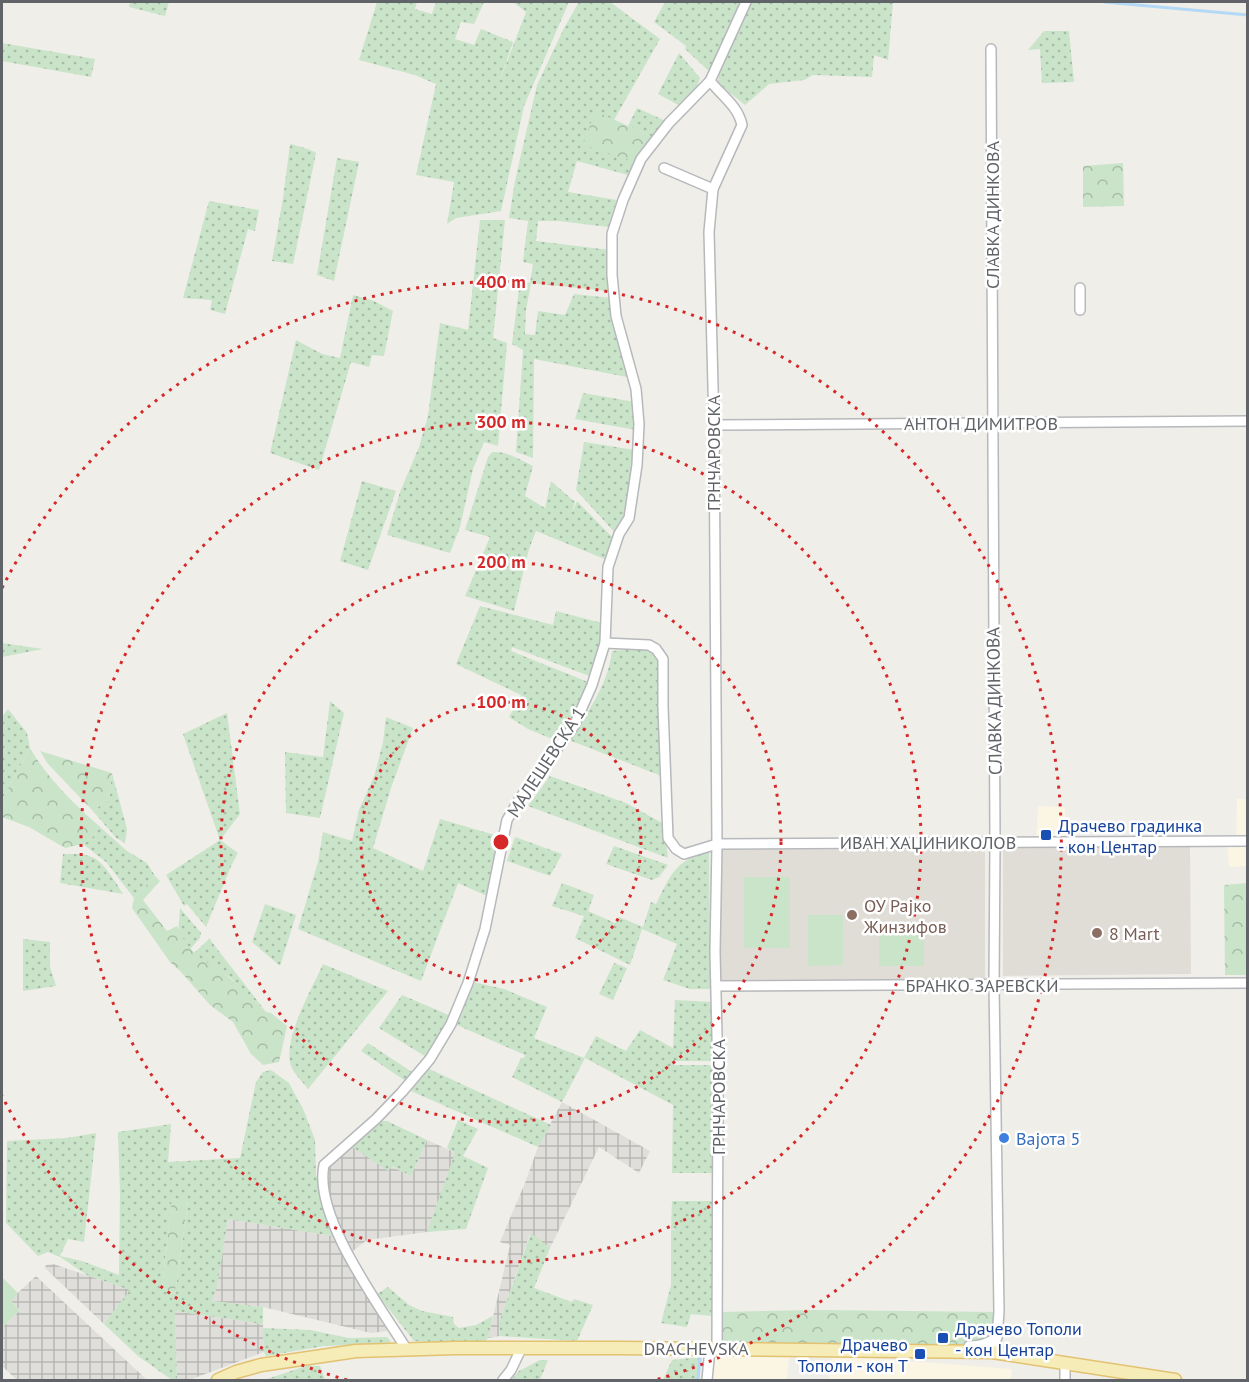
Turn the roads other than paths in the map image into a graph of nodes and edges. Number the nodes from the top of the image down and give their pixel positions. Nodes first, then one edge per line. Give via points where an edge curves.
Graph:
1 (746, 2) edge
2 (991, 49) dead end
3 (710, 81) junction
4 (664, 168) dead end
5 (713, 189) junction
6 (1080, 288) dead end
7 (1080, 310) dead end
8 (1248, 421) edge
9 (993, 424) junction
10 (714, 425) junction
11 (605, 643) junction
12 (1248, 841) edge
13 (995, 842) junction
14 (717, 844) junction
15 (1248, 983) edge
16 (994, 985) junction
17 (717, 986) junction
18 (997, 1337) junction
19 (521, 1349) junction
20 (713, 1349) junction
21 (407, 1350) junction
22 (923, 1351) junction
23 (992, 1352) junction
24 (1065, 1364) junction
25 (218, 1380) edge
26 (503, 1380) edge
27 (707, 1380) edge
28 (1065, 1380) edge
29 (1175, 1380) edge

1 - 3 street, МАЛЕШЕВСКА 1
2 - 9 street, СЛАВКА ДИНКОВА
3 - 5 street, ГРНЧАРОВСКА via 732,104 742,125
3 - 11 street, МАЛЕШЕВСКА 1 via 662,130 641,159 612,234 616,316 636,389 639,424 629,518 608,567
4 - 5 street
5 - 10 street, ГРНЧАРОВСКА via 709,232
6 - 7 street
8 - 9 street, АНТОН ДИМИТРОВ
9 - 10 street, АНТОН ДИМИТРОВ
9 - 13 street, СЛАВКА ДИНКОВА
10 - 14 street, ГРНЧАРОВСКА
11 - 14 street via 649,645 661,655 668,838 684,854
11 - 21 street, МАЛЕШЕВСКА 1 via 574,726 507,820 484,929 451,1024 430,1059 400,1095 324,1165 325,1195 332,1221
12 - 13 street, ИВАН ХАЏИНИКОЛОВ
13 - 14 street, ИВАН ХАЏИНИКОЛОВ
13 - 16 street, СЛАВКА ДИНКОВА
14 - 17 street, ГРНЧАРОВСКА
15 - 16 street, БРАНКО ЗАРЕВСКИ
16 - 17 street, БРАНКО ЗАРЕВСКИ
16 - 18 street, СЛАВКА ДИНКОВА
17 - 20 street, ГРНЧАРОВСКА via 718,1312
18 - 22 street via 979,1346 934,1346
18 - 23 street, СЛАВКА ДИНКОВА
19 - 20 main road, DRACHEVSKA
19 - 21 main road, DRACHEVSKA
19 - 26 street
20 - 22 main road, DRACHEVSKA
20 - 27 street, ГРНЧАРОВСКА
21 - 25 main road, DRACHEVSKA via 297,1358
22 - 23 main road, DRACHEVSKA
23 - 24 main road, DRACHEVSKA
24 - 28 street
24 - 29 main road, DRACHEVSKA

